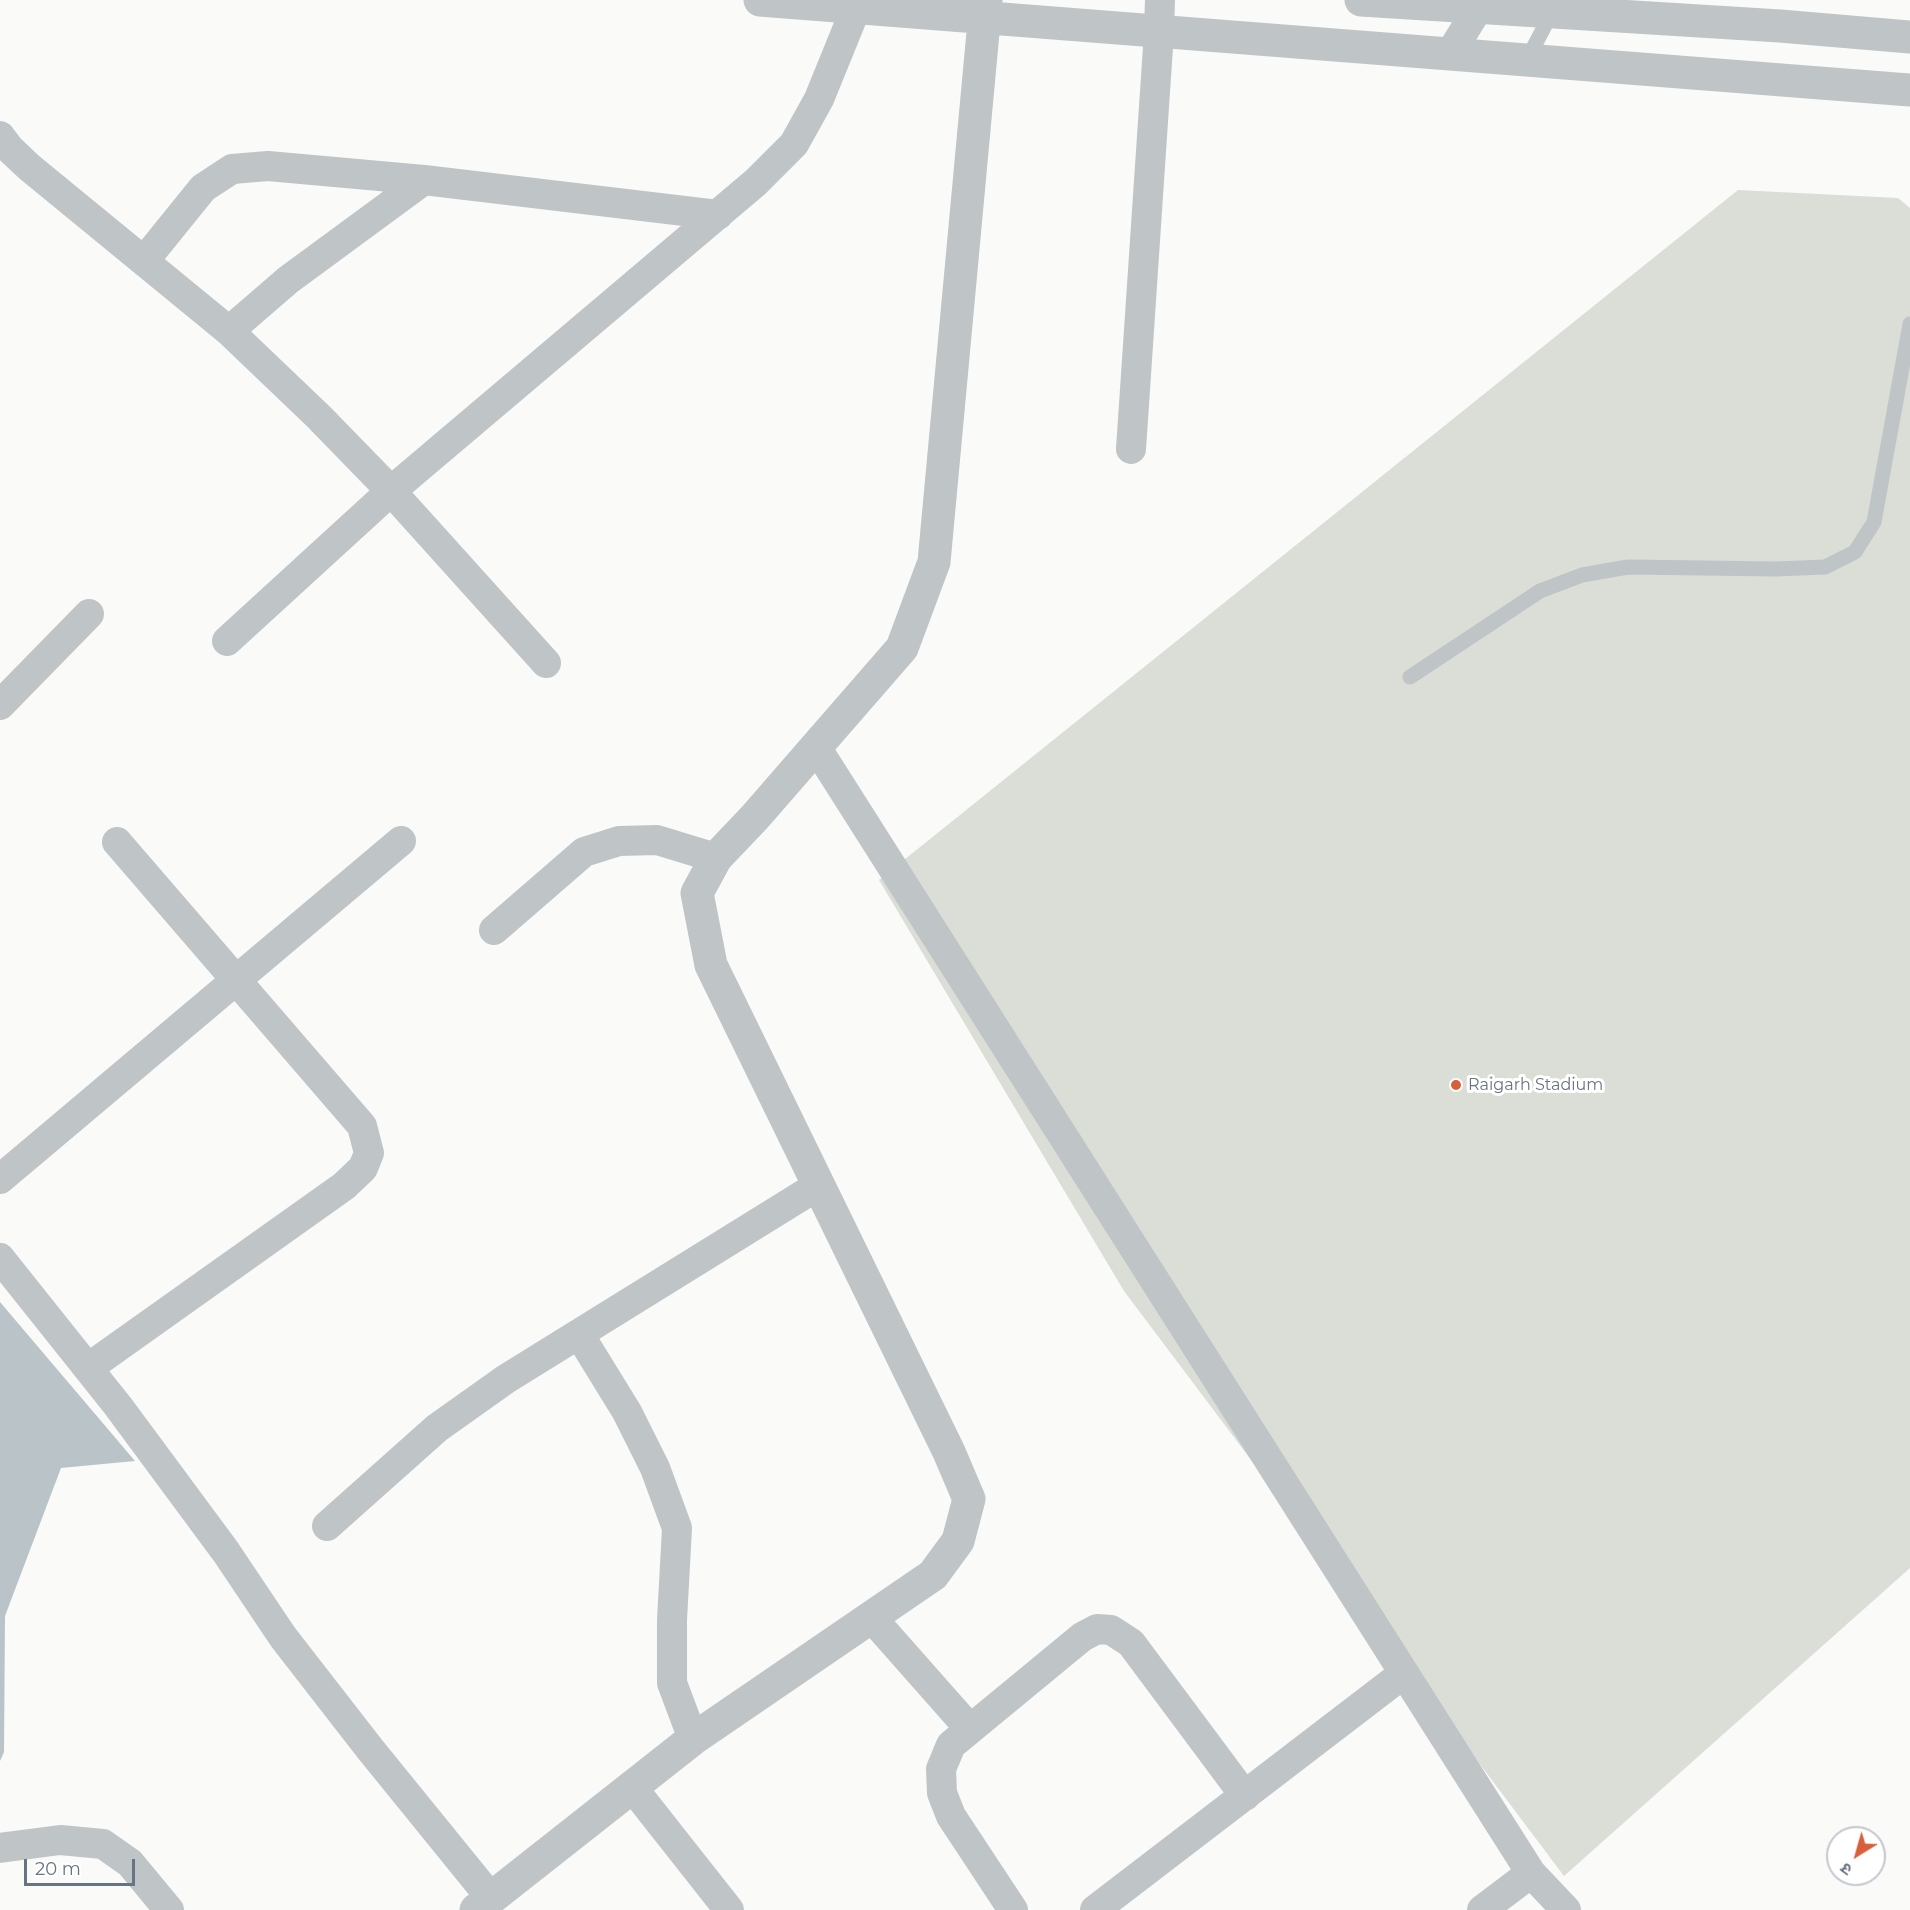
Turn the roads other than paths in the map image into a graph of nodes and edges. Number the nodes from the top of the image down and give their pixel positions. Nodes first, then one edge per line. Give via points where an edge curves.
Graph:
1 (760, 0) edge
2 (1360, 0) edge
3 (1480, 4) edge
4 (1555, 6) edge
5 (856, 8) junction
6 (986, 9) edge
7 (1160, 16) edge
8 (1910, 37) edge
9 (1450, 54) junction
10 (1527, 60) junction
11 (1910, 90) edge
12 (0, 136) edge
13 (424, 180) junction
14 (718, 215) junction
15 (144, 261) junction
16 (1910, 324) edge
17 (229, 331) junction
18 (1131, 449) dead end
19 (391, 491) junction
20 (89, 614) dead end
21 (226, 641) dead end
22 (546, 663) dead end
23 (1410, 677) dead end
24 (0, 705) edge
25 (816, 747) junction
26 (401, 841) dead end
27 (117, 842) dead end
28 (716, 858) junction
29 (494, 930) dead end
30 (236, 980) junction
31 (0, 1179) edge
32 (819, 1185) junction
33 (0, 1258) edge
34 (579, 1334) junction
35 (88, 1368) junction
36 (327, 1526) dead end
37 (871, 1617) junction
38 (1403, 1674) junction
39 (970, 1729) junction
40 (693, 1739) junction
41 (632, 1787) junction
42 (1245, 1796) junction
43 (0, 1848) edge
44 (1531, 1873) junction
45 (484, 1904) edge
46 (169, 1910) edge
47 (729, 1910) edge
48 (1013, 1910) edge
49 (1095, 1910) edge
50 (1482, 1910) edge
51 (1566, 1910) edge

1 - 5 street
2 - 3 street
3 - 4 street
3 - 9 street
4 - 8 street
4 - 10 lane
5 - 6 street
5 - 14 street via 819,99 794,144
6 - 7 street
6 - 25 street via 934,562 902,648
7 - 9 street
7 - 18 street
9 - 10 street
10 - 11 street
12 - 15 street via 29,167
13 - 14 street
13 - 15 street via 268,166 232,169 203,188
13 - 17 street via 288,280
14 - 19 street
15 - 17 street
16 - 23 lane via 1874,522 1854,552 1825,567 1628,567 1582,575 1540,591
17 - 19 street
19 - 21 street
19 - 22 street
20 - 24 street
25 - 28 street
25 - 38 street
26 - 30 street
27 - 30 street
28 - 29 street via 657,840 620,841 584,852
28 - 32 street via 697,893 711,965
30 - 31 street
30 - 35 street via 362,1126 369,1153 363,1168 344,1186
32 - 34 street
32 - 37 street via 969,1499 958,1541 933,1575
33 - 35 street
34 - 36 street via 437,1428
34 - 40 street via 627,1412 655,1468 677,1528 672,1683
35 - 45 street via 226,1552 283,1637
37 - 39 street
37 - 40 street
38 - 42 street
38 - 44 street
39 - 42 street via 1082,1637 1097,1629 1111,1630 1131,1643
39 - 48 street via 951,1745 941,1769 942,1793 951,1816
40 - 41 street
41 - 45 street
41 - 47 street
42 - 49 street
43 - 46 street via 60,1840 103,1844 130,1863
44 - 50 street
44 - 51 street

